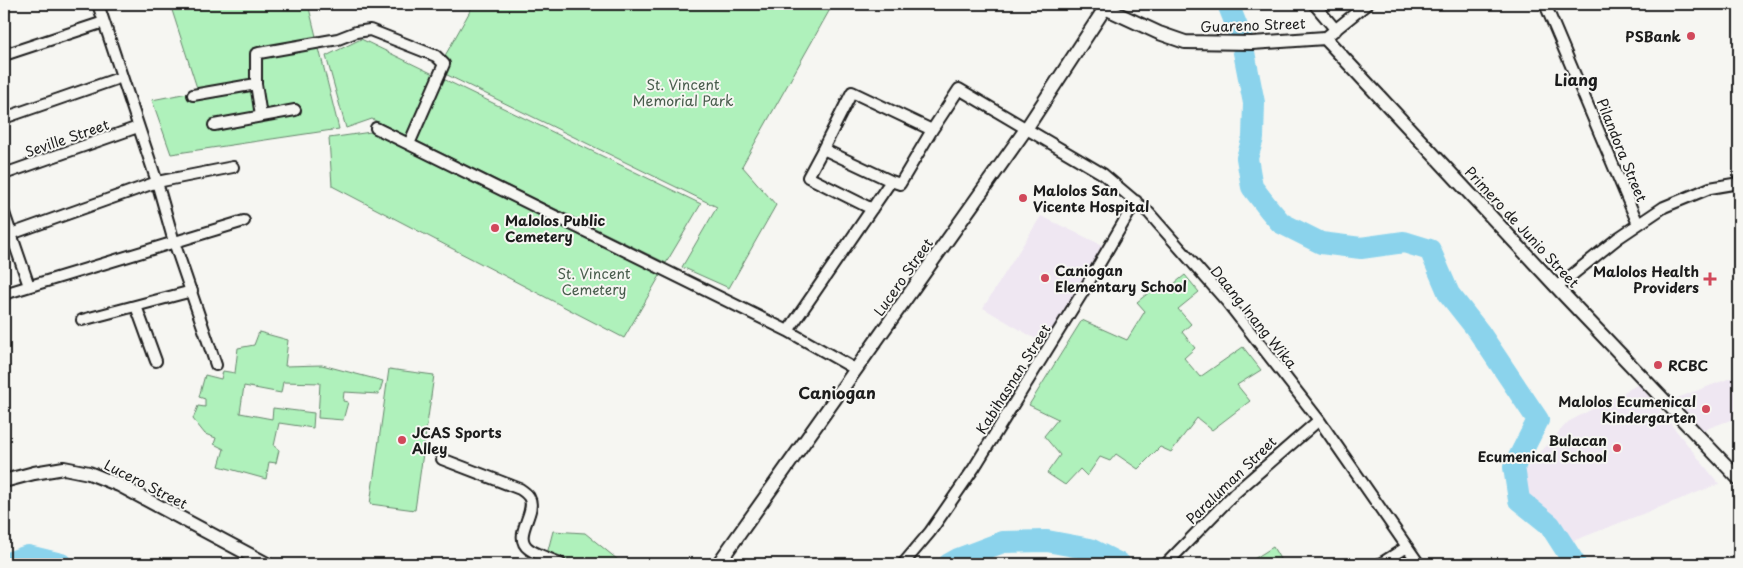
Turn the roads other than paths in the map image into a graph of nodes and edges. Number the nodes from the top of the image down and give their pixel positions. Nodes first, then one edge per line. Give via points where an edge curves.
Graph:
1 (98, 4) edge
2 (1314, 4) edge
3 (1367, 4) edge
4 (1545, 4) edge
5 (1106, 6) edge
6 (104, 22) junction
7 (1336, 30) junction
8 (1325, 38) junction
9 (4, 56) edge
10 (122, 77) junction
11 (256, 84) junction
12 (193, 95) dead end
13 (295, 110) dead end
14 (261, 116) junction
15 (4, 118) edge
16 (214, 124) dead end
17 (138, 127) junction
18 (376, 128) dead end
19 (1026, 129) junction
20 (932, 130) junction
21 (409, 144) junction
22 (823, 149) junction
23 (233, 167) dead end
24 (4, 174) edge
25 (890, 181) junction
26 (157, 182) junction
27 (1739, 183) edge
28 (1136, 200) junction
29 (872, 209) junction
30 (4, 213) edge
31 (244, 221) dead end
32 (1638, 224) junction
33 (11, 234) junction
34 (174, 242) junction
35 (29, 286) junction
36 (1557, 287) junction
37 (192, 291) junction
38 (4, 294) edge
39 (136, 306) junction
40 (82, 320) dead end
41 (788, 331) junction
42 (156, 361) dead end
43 (216, 365) dead end
44 (855, 369) junction
45 (1319, 420) junction
46 (442, 459) dead end
47 (1739, 479) edge
48 (4, 481) edge
49 (1406, 547) junction
50 (267, 564) edge
51 (561, 564) edge
52 (718, 564) edge
53 (903, 564) edge
54 (1166, 564) edge
55 (1380, 564) edge
56 (1419, 564) edge

1 - 6 street
2 - 7 street
3 - 7 street, Guareno Street
4 - 32 street, Pilandora Street
5 - 8 street, Guareno Street via 1159,33 1185,42 1252,44
5 - 19 street, Lucero Street
6 - 9 street
6 - 10 street
7 - 8 street, Guareno Street
8 - 36 street, Primero de Junio Street
10 - 15 street
10 - 17 street
11 - 12 street
11 - 14 street
11 - 21 street via 255,59 259,52 338,39 370,30 436,56 444,64
13 - 14 street
14 - 16 street
17 - 24 street, Seville Street
17 - 26 street
18 - 21 street
19 - 20 street, Daang Inang Wika via 959,89
19 - 28 street, Daang Inang Wika via 1103,174
19 - 44 street, Lucero Street
20 - 22 street via 852,92
20 - 25 street via 900,184
21 - 41 street
22 - 25 street
22 - 29 street via 808,177
23 - 26 street
25 - 29 street
26 - 33 street
26 - 34 street
27 - 32 street via 1710,188 1664,206
28 - 45 street, Daang Inang Wika via 1226,302
28 - 53 street, Kabihasnan Street via 974,468 930,532
29 - 41 street
30 - 33 street
31 - 34 street
32 - 36 street
33 - 35 street
34 - 35 street
34 - 37 street
35 - 38 street
36 - 47 street, Primero de Junio Street
37 - 39 street
37 - 43 street
39 - 40 street
39 - 42 street
41 - 44 street
44 - 52 street, Lucero Street
45 - 49 street, Daang Inang Wika
45 - 54 street, Paraluman Street via 1235,493
46 - 51 street via 520,489 528,496 531,503 523,540 528,549
48 - 50 street, Lucero Street via 64,468 89,473 119,485
49 - 55 street
49 - 56 street, Daang Inang Wika

